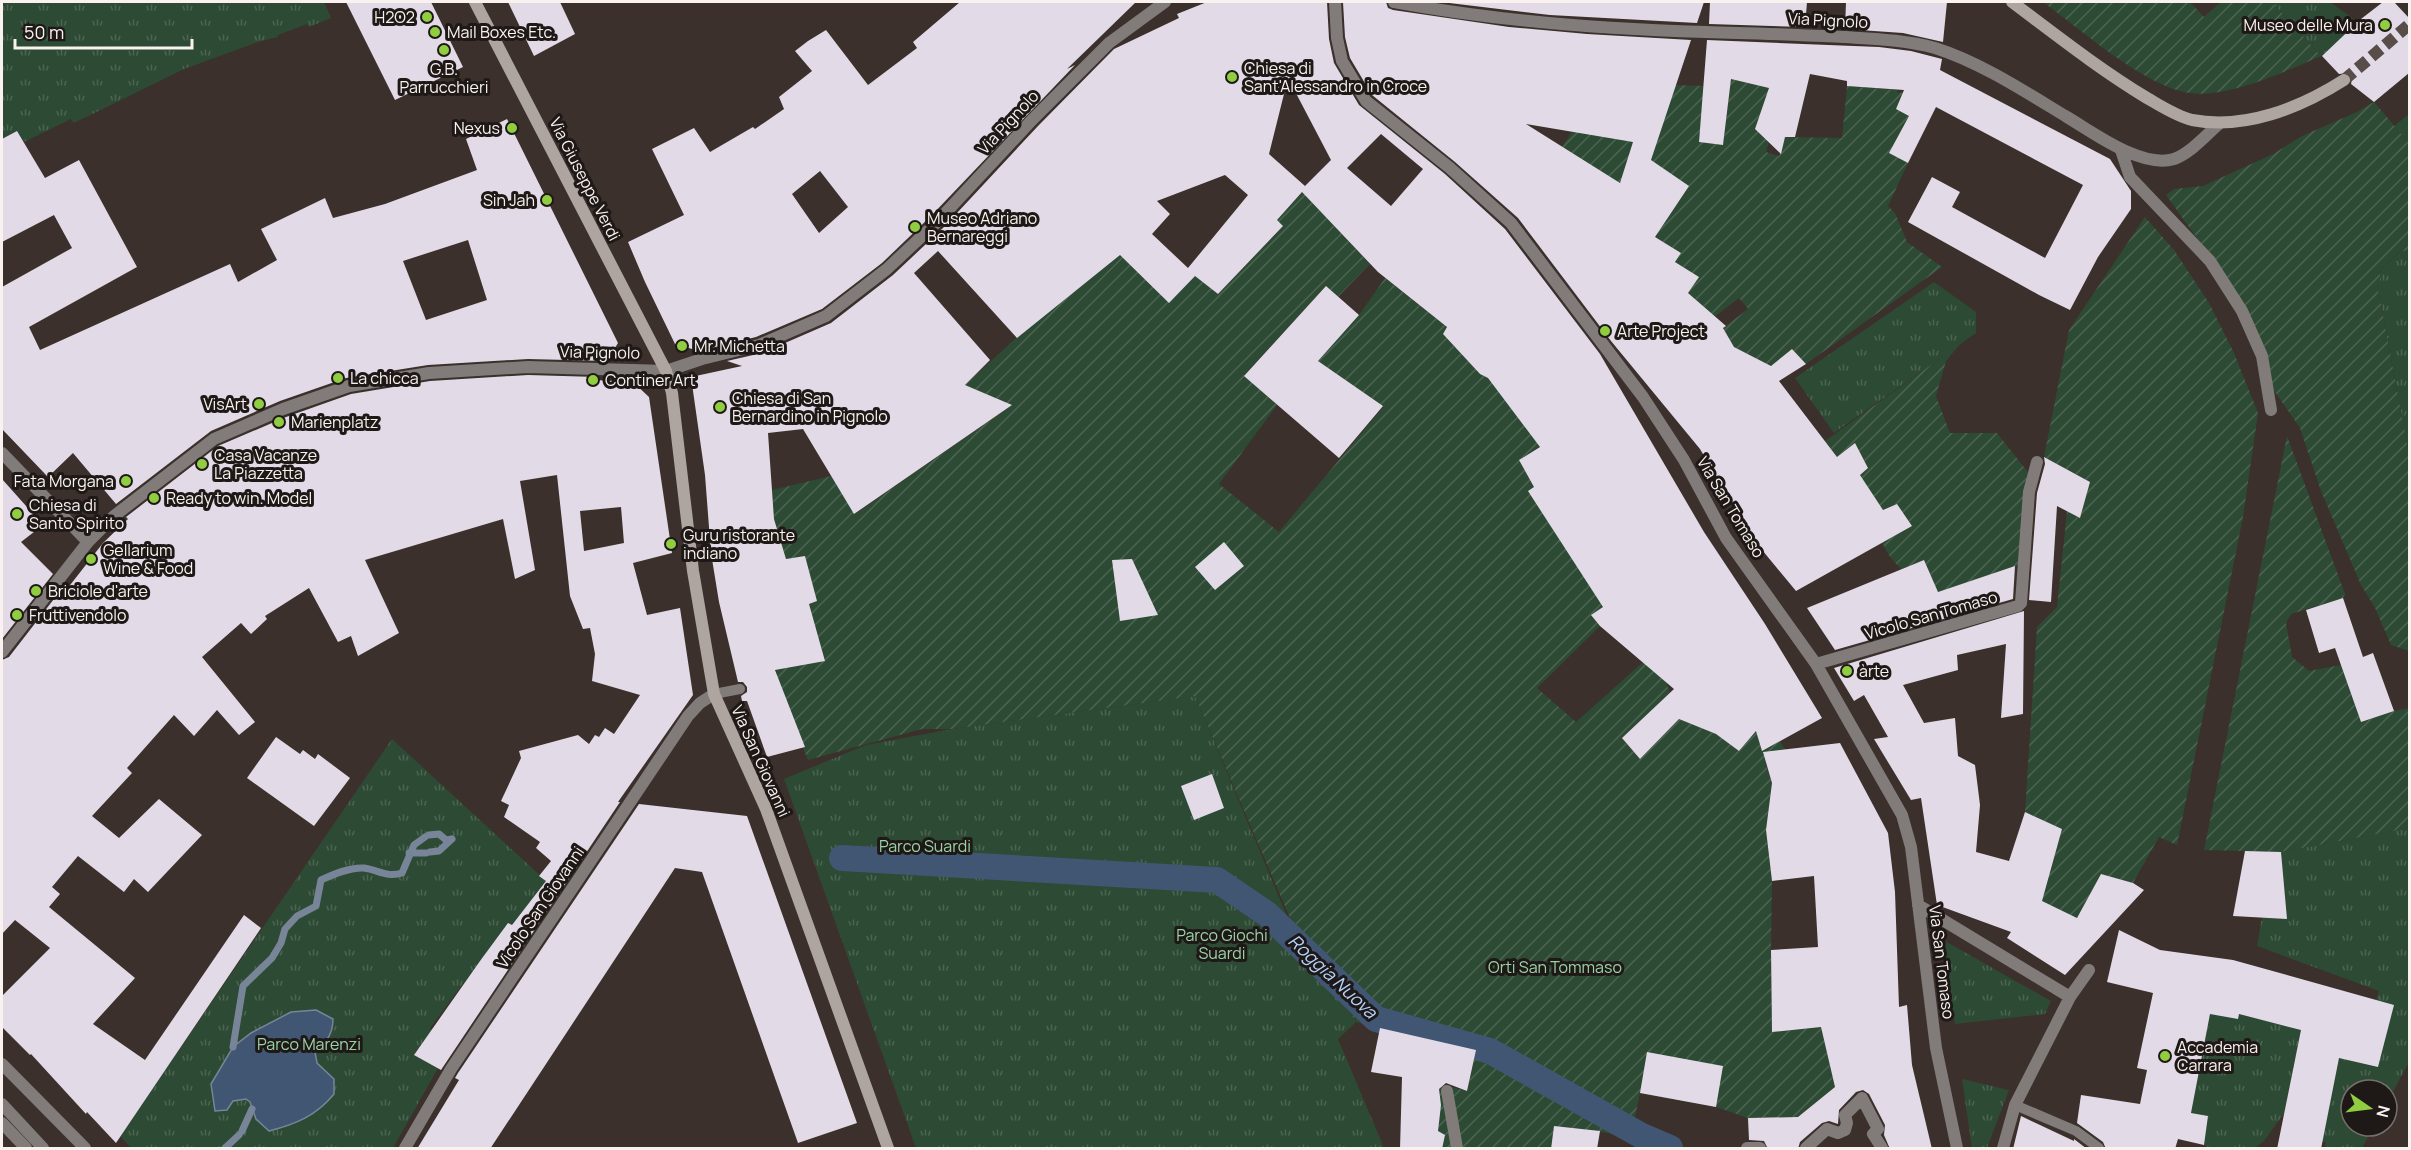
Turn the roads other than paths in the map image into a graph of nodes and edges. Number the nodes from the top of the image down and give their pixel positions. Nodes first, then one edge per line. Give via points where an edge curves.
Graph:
1 (475, 2) edge
2 (1165, 2) edge
3 (1335, 2) edge
4 (1394, 2) edge
5 (2012, 2) edge
6 (2344, 80) tunnel mouth
7 (2220, 123) junction
8 (2121, 150) junction
9 (666, 371) junction
10 (2271, 410) dead end
11 (2, 453) edge
12 (2037, 462) dead end
13 (88, 542) junction
14 (2, 652) edge
15 (1816, 664) junction
16 (740, 689) dead end
17 (714, 694) junction
18 (1918, 905) junction
19 (2089, 970) dead end
20 (2070, 998) junction
21 (2, 1064) edge
22 (1447, 1091) dead end
23 (2, 1104) edge
24 (2015, 1106) junction
25 (2, 1123) edge
26 (26, 1149) edge
27 (43, 1149) edge
28 (85, 1149) edge
29 (405, 1149) edge
30 (888, 1149) edge
31 (1457, 1149) edge
32 (1747, 1149) edge
33 (1760, 1149) edge
34 (1806, 1149) edge
35 (1882, 1149) edge
36 (1957, 1149) edge
37 (2002, 1149) edge
38 (2099, 1149) edge

1 - 9 street, Via Giuseppe Verdi
2 - 9 street, Via Pignolo via 1108,43 944,216 887,269 826,316 759,345
3 - 15 street, Via San Tomaso via 1342,60 1366,101 1450,168 1510,223 1643,397 1684,460 1726,538
4 - 8 street, Via Pignolo via 1546,23 1634,30 1905,41 1974,65
5 - 7 street via 2082,55 2169,111
6 - 7 street via 2322,94 2272,113
7 - 8 street, Via Pignolo via 2174,159 2154,160
8 - 10 street via 2130,177 2210,261 2242,311 2262,356
9 - 13 street, Via Pignolo via 528,367 429,373 349,386 214,439 114,516
9 - 17 street, Via San Giovanni
11 - 13 street
12 - 15 street, Vicolo San Tomaso via 2029,492 2018,606
13 - 14 street, Via Pignolo
15 - 18 street, Via San Tomaso via 1902,815 1911,847
16 - 17 lane
17 - 29 street, Vicolo San Giovanni via 688,716 452,1069
17 - 30 street, Via San Giovanni via 766,809
18 - 20 street
18 - 36 street, Via San Tomaso via 1936,1048
19 - 20 street
20 - 24 street
21 - 28 street
22 - 31 street
23 - 27 street
24 - 37 street
24 - 38 lane via 2076,1131
25 - 26 street
32 - 33 street
34 - 35 street via 1827,1129 1845,1130 1845,1115 1862,1098 1878,1129 1874,1134

